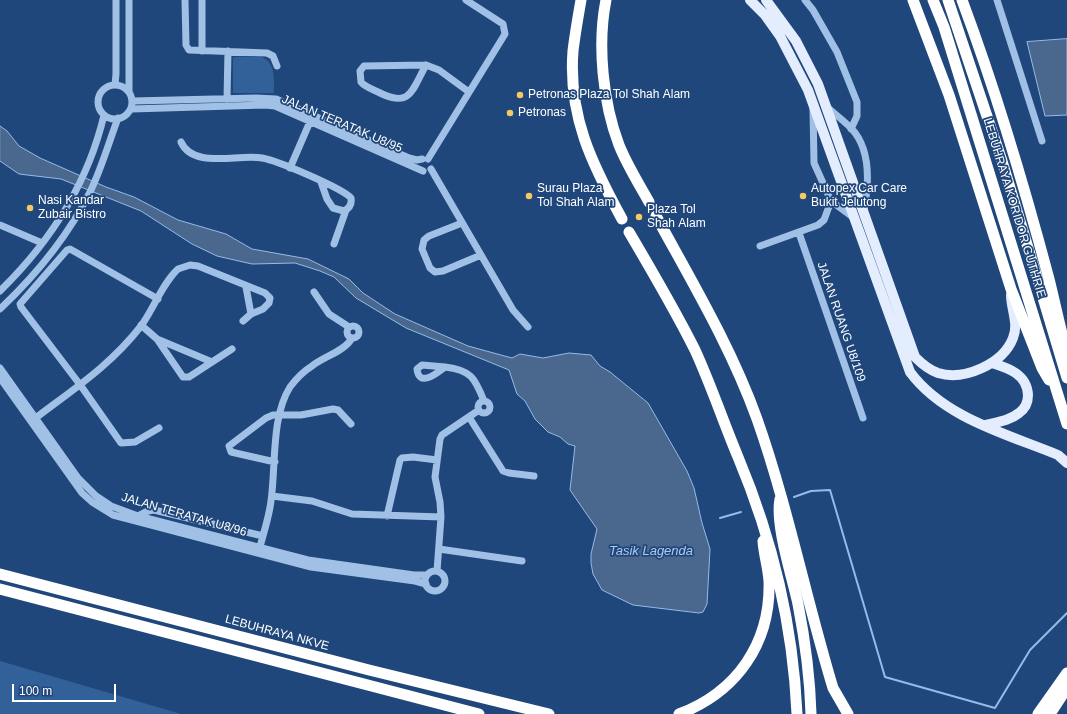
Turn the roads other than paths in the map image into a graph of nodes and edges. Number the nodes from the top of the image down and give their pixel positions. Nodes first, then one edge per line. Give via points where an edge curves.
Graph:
1 (116, 0) edge
2 (129, 0) edge
3 (185, 0) edge
4 (202, 0) edge
5 (466, 0) edge
6 (581, 0) edge
7 (606, 0) edge
8 (750, 0) edge
9 (766, 0) edge
10 (804, 0) edge
11 (913, 0) edge
12 (933, 0) edge
13 (948, 0) edge
14 (962, 0) edge
15 (997, 0) edge
16 (202, 51) junction
17 (228, 51) junction
18 (426, 65) junction
19 (277, 66) dead end
20 (115, 84) junction
21 (129, 92) junction
22 (469, 92) junction
23 (227, 99) junction
24 (132, 101) junction
25 (813, 105) junction
26 (827, 108) junction
27 (131, 109) junction
28 (104, 115) junction
29 (118, 118) junction
30 (311, 118) junction
31 (851, 128) junction
32 (1042, 141) dead end
33 (180, 142) dead end
34 (425, 159) junction
35 (290, 168) junction
36 (431, 169) junction
37 (423, 171) junction
38 (321, 182) junction
39 (831, 201) junction
40 (649, 202) dead end
41 (346, 210) junction
42 (864, 210) junction
43 (656, 216) dead end
44 (854, 218) junction
45 (622, 219) dead end
46 (462, 224) junction
47 (0, 225) edge
48 (629, 232) dead end
49 (799, 234) junction
50 (42, 244) junction
51 (334, 244) dead end
52 (760, 246) dead end
53 (481, 255) junction
54 (246, 287) junction
55 (1011, 289) junction
56 (0, 291) edge
57 (314, 292) dead end
58 (158, 299) junction
59 (0, 309) edge
60 (251, 314) junction
61 (243, 321) dead end
62 (141, 325) junction
63 (349, 327) junction
64 (528, 327) dead end
65 (352, 338) junction
66 (157, 339) junction
67 (232, 349) dead end
68 (1067, 353) edge
69 (212, 362) junction
70 (992, 363) junction
71 (0, 368) edge
72 (444, 368) dead end
73 (0, 378) edge
74 (1067, 378) edge
75 (81, 386) junction
76 (1056, 388) junction
77 (280, 415) junction
78 (469, 417) junction
79 (863, 418) dead end
80 (33, 420) junction
81 (351, 424) dead end
82 (1067, 424) edge
83 (985, 425) junction
84 (159, 428) dead end
85 (437, 460) junction
86 (275, 462) junction
87 (1067, 463) edge
88 (534, 476) dead end
89 (781, 492) junction
90 (272, 496) junction
91 (138, 516) junction
92 (387, 516) junction
93 (441, 517) junction
94 (764, 525) junction
95 (263, 536) junction
96 (439, 549) junction
97 (260, 550) junction
98 (522, 561) dead end
99 (438, 571) junction
100 (0, 574) edge
101 (427, 575) junction
102 (426, 584) junction
103 (0, 589) edge
104 (1067, 673) edge
105 (1067, 688) edge
106 (478, 714) edge
107 (549, 714) edge
108 (679, 714) edge
109 (797, 714) edge
110 (811, 714) edge
111 (848, 714) edge
112 (1038, 714) edge
113 (1050, 714) edge

1 - 20 street
2 - 21 street
3 - 16 street via 186,45 189,50
4 - 16 street
5 - 22 street via 503,24 505,29 504,39
6 - 45 highway via 573,52 578,119 588,152
7 - 40 highway via 602,27 609,110 624,156
8 - 25 main road via 780,36
9 - 26 main road via 796,41
10 - 31 street via 813,10 837,52 857,102 857,116
11 - 55 highway via 942,77
12 - 76 highway, LEBUHRAYA KORIDOR GUTHRIE via 944,27
13 - 74 highway, LEBUHRAYA KORIDOR GUTHRIE via 1002,161
14 - 68 highway via 985,64 1023,188
15 - 32 street
16 - 17 street
17 - 19 street via 267,53 273,56
17 - 23 street
18 - 18 street via 410,93 399,100 361,82 360,71 364,66
18 - 22 street via 439,70
20 - 21 street
20 - 28 street via 104,89 98,99
21 - 24 street
22 - 34 street
23 - 24 street, JALAN TERATAK U8/95
23 - 30 street, JALAN TERATAK U8/95 via 270,98 282,101
24 - 27 street
25 - 39 street via 814,163
25 - 44 main road
26 - 31 street
26 - 42 main road
27 - 29 street via 123,117
27 - 30 street, JALAN TERATAK U8/95 via 265,105
28 - 29 street
28 - 50 street via 89,163 68,207
29 - 59 street via 100,169 79,212 41,266
30 - 34 street, JALAN TERATAK U8/95 via 408,158
30 - 35 street
30 - 37 street, JALAN TERATAK U8/95
31 - 42 street via 865,154 868,174
33 - 35 street via 184,149 196,157 260,158
34 - 36 street via 432,163
34 - 37 street via 420,166
35 - 38 street
36 - 37 street
36 - 46 street
38 - 41 street via 330,205 339,210
38 - 41 street via 350,196 352,203
39 - 44 street
39 - 49 street via 824,220
41 - 51 street
42 - 70 main road via 915,357 925,366 944,374 967,372
43 - 89 highway via 722,336 752,406
44 - 83 main road via 910,372 924,389 940,402 956,413
46 - 53 street
46 - 53 street via 424,240 422,249 430,268 435,272 443,271
47 - 50 street
48 - 94 highway via 694,350
49 - 52 street
49 - 79 street, JALAN RUANG U8/109
50 - 56 street via 17,275
53 - 64 street via 513,310
54 - 58 street via 198,266 182,266 174,272
54 - 60 street
54 - 60 street via 265,293 270,298 263,309
55 - 70 main road via 1014,337 1002,356
55 - 76 highway via 1042,368
57 - 63 street via 329,314
58 - 62 street
58 - 75 street via 70,249 21,301 20,307
60 - 61 street
62 - 66 street
62 - 75 street via 110,360
63 - 65 street via 347,333
63 - 65 street via 355,326 360,330 357,337
65 - 77 street via 300,375 290,388
66 - 69 street
66 - 69 street via 183,378 189,377
67 - 69 street
70 - 83 main road via 1010,370 1023,379 1027,385 1028,401 1026,407 1013,417
71 - 80 street, JALAN TERATAK U8/96
72 - 78 street via 457,368 470,376 478,386 484,401 490,405 490,411 484,413 479,410
73 - 80 street, JALAN TERATAK U8/96
75 - 80 street
75 - 84 street via 121,443 135,442
76 - 82 highway, LEBUHRAYA KORIDOR GUTHRIE
77 - 81 street via 301,415 333,409 338,410
77 - 86 street
77 - 86 street via 266,418 229,446 231,452
78 - 85 street via 442,435
78 - 88 street via 503,471
80 - 91 street, JALAN TERATAK U8/96 via 87,488 111,506
80 - 97 street, JALAN TERATAK U8/96 via 82,493 106,512 128,520
83 - 87 main road via 1058,455
85 - 92 street via 413,457 400,460
85 - 93 street via 435,477
86 - 90 street
89 - 110 highway via 778,517 798,606
89 - 111 highway via 833,688
90 - 92 street via 312,501 352,514
90 - 95 street
91 - 95 street via 154,510
91 - 97 street, JALAN TERATAK U8/96
92 - 93 street
93 - 96 street
94 - 108 highway via 762,534 769,580 768,607 760,638 737,675 719,693
94 - 109 highway via 785,614
95 - 97 street
96 - 98 street
96 - 99 street
97 - 101 street, JALAN TERATAK U8/96 via 323,563
97 - 102 street, JALAN TERATAK U8/96 via 311,567
99 - 101 street via 432,571
99 - 102 street via 444,576 443,586 434,590
100 - 107 highway, LEBUHRAYA NKVE
101 - 102 street
103 - 106 highway
104 - 112 highway
105 - 113 highway

